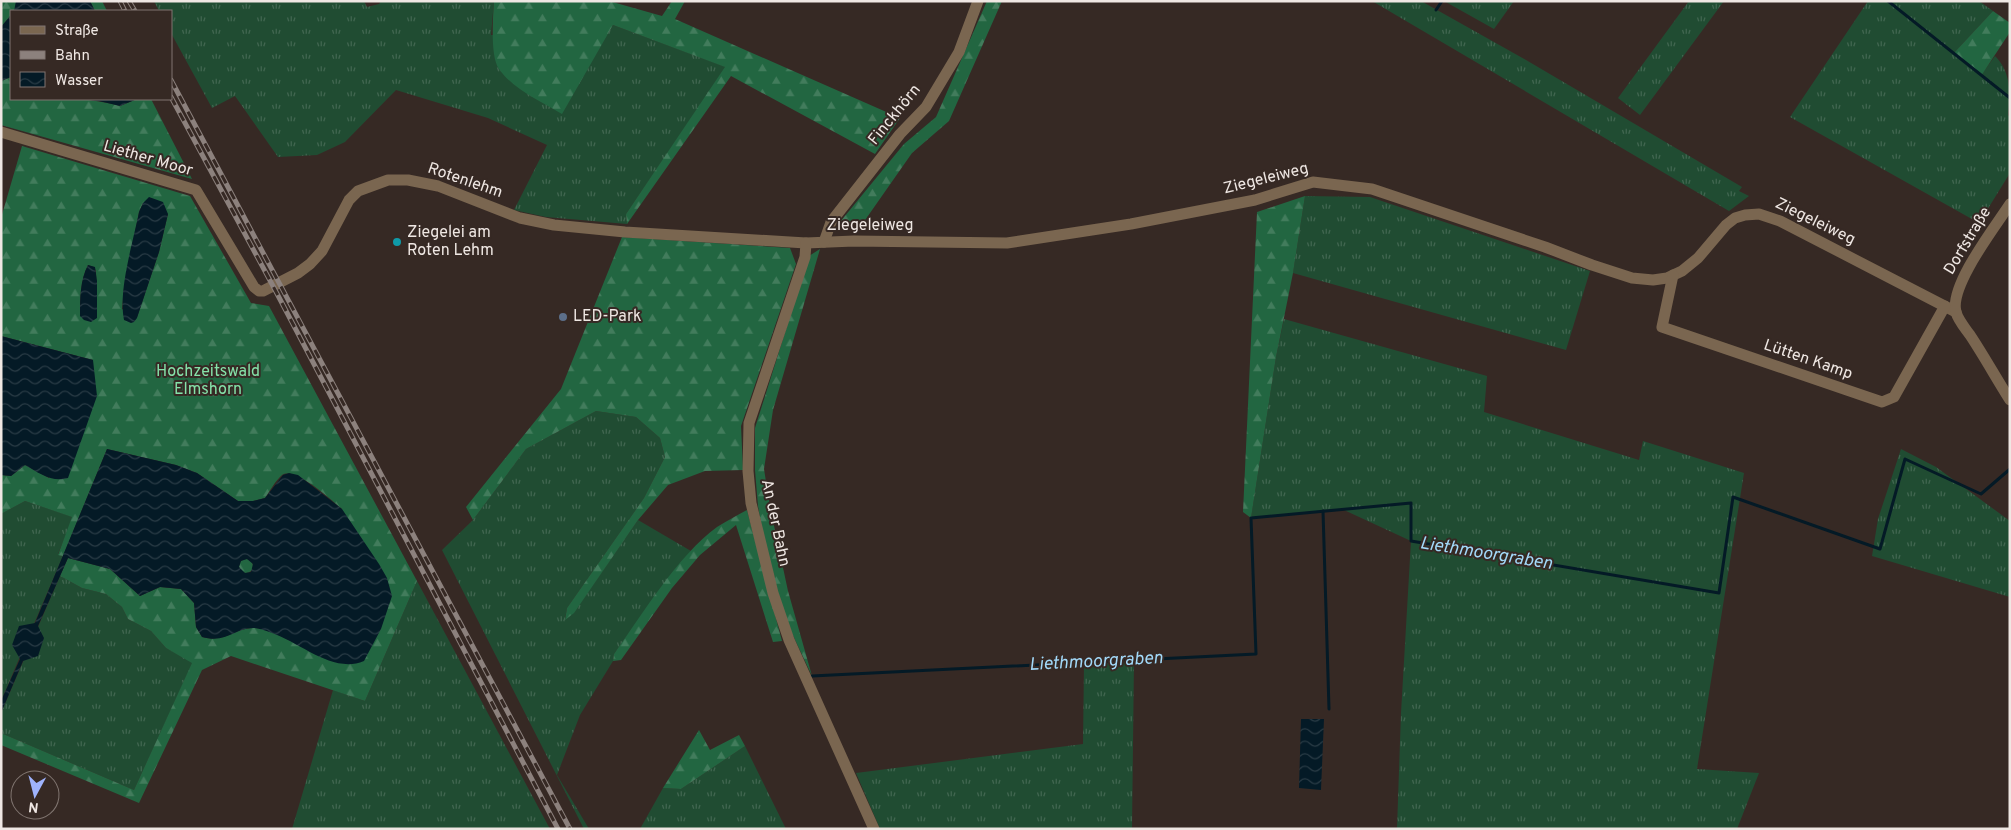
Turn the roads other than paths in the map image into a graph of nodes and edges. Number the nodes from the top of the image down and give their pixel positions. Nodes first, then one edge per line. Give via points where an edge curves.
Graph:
1 (978, 1) edge
2 (1, 132) edge
3 (2010, 204) edge
4 (554, 225) joint
5 (824, 242) junction
6 (806, 243) junction
7 (1674, 276) junction
8 (263, 291) joint
9 (1945, 306) junction
10 (1956, 312) junction
11 (2010, 400) edge
12 (874, 829) edge

1 - 5 street, Finckhörn via 958,52 926,107 900,134 831,222
2 - 8 street, Liether Moor via 196,190 254,287
3 - 10 street, Dorfstraße via 1959,286 1955,298
4 - 6 street, Ziegeleiweg
4 - 8 street, Rotenlehm via 520,218 438,186 388,180 358,191 348,200 322,251 310,264
5 - 6 street, Ziegeleiweg
5 - 7 street, Ziegeleiweg via 1007,243 1132,224 1255,200 1313,182 1372,189 1632,278 1653,280
6 - 12 street, An der Bahn via 805,257 749,424 751,503 788,640
7 - 9 street, Ziegeleiweg via 1698,258 1735,218 1759,214 1780,221
7 - 9 street, Lütten Kamp via 1662,327 1882,402 1894,397
9 - 10 street, Ziegeleiweg
10 - 11 street

